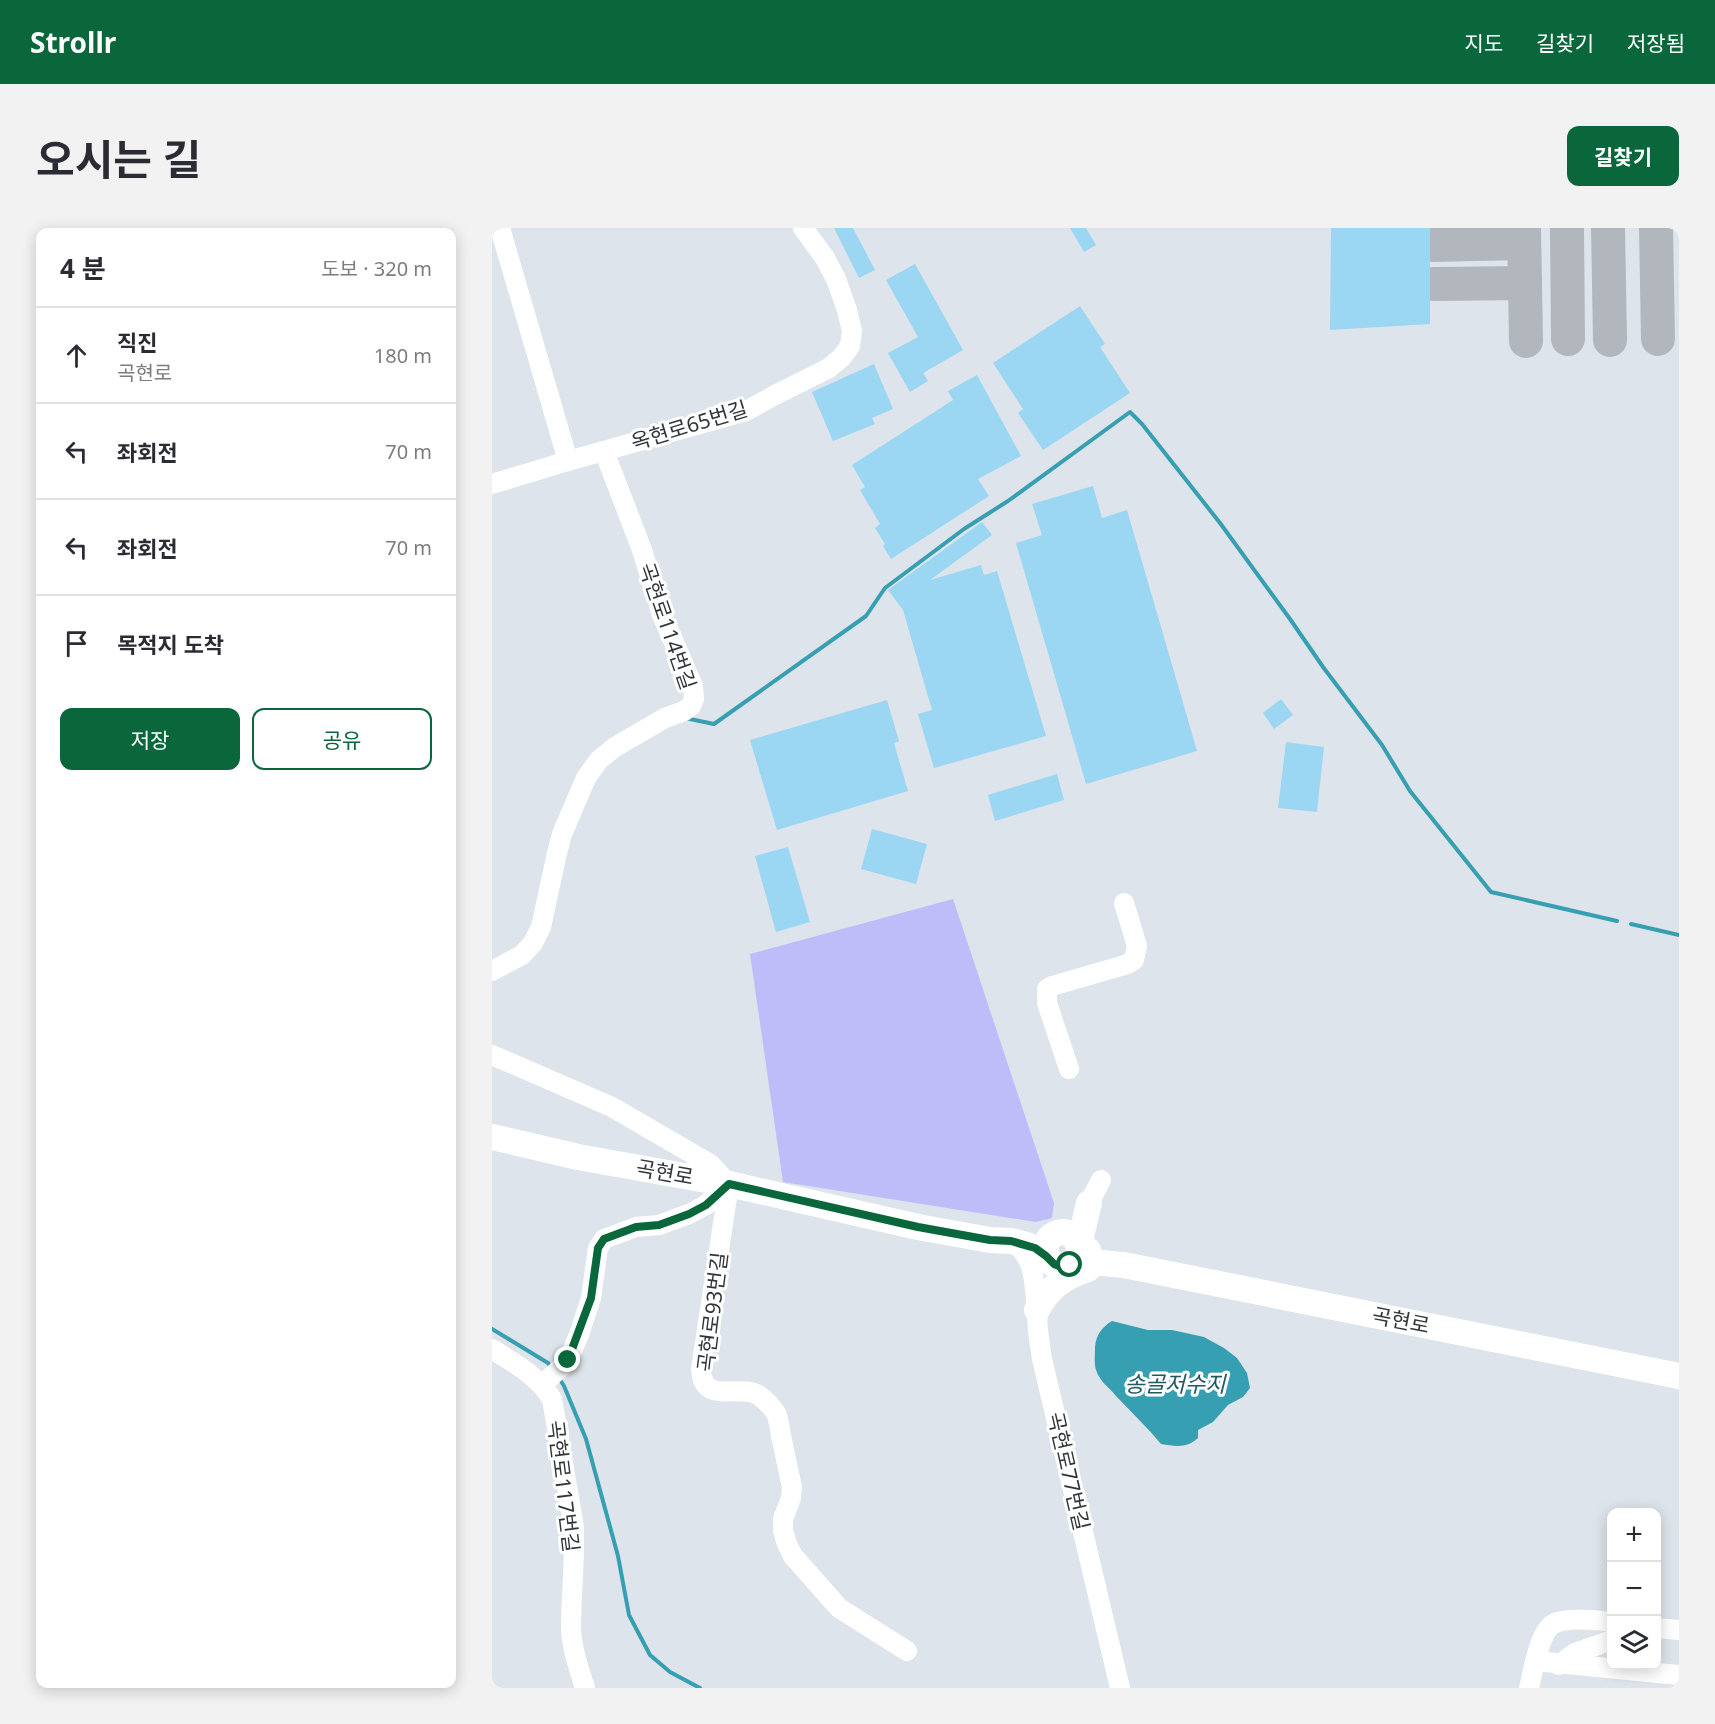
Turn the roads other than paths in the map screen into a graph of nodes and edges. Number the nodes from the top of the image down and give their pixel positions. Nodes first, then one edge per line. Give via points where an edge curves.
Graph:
1 (500, 228) edge
2 (803, 228) edge
3 (604, 451) junction
4 (568, 461) junction
5 (492, 484) edge
6 (1124, 903) dead end
7 (492, 971) edge
8 (492, 1055) edge
9 (1069, 1069) dead end
10 (492, 1137) edge
11 (1101, 1180) dead end
12 (729, 1184) junction
13 (1089, 1203) junction
14 (1011, 1241) junction
15 (1062, 1245) junction
16 (1124, 1265) junction
17 (1036, 1310) junction
18 (492, 1349) edge
19 (1679, 1376) edge
20 (543, 1384) junction
21 (1607, 1622) edge
22 (1661, 1628) edge
23 (1679, 1630) edge
24 (1607, 1641) edge
25 (907, 1651) dead end
26 (1536, 1661) junction
27 (1560, 1663) junction
28 (1679, 1675) edge
29 (585, 1688) edge
30 (1120, 1688) edge
31 (1529, 1688) edge
32 (1536, 1688) edge

1 - 4 street
2 - 3 street, 옥현로65번길 via 825,258 847,310 852,331 850,346 842,357 829,368 746,411
3 - 4 street, 옥현로65번길
3 - 7 street, 곡현로114번길 via 662,615 693,686 694,699 692,706 665,718 598,760 562,834 541,927 533,944 522,955
4 - 5 street, 옥현로65번길
6 - 9 street via 1137,946 1134,960 1047,989 1047,1003
8 - 12 street via 612,1107 710,1164
10 - 12 main road, 곡현로
11 - 13 street
12 - 14 main road, 곡현로 via 918,1227
12 - 20 street via 689,1214 604,1239 598,1248 591,1298 568,1360
12 - 25 street, 곡현로93번길 via 702,1379 716,1392 757,1394 767,1402 776,1414 792,1487 783,1519 787,1544 839,1608
13 - 15 main road
13 - 16 main road via 1088,1217 1096,1242
14 - 15 main road, 곡현로 via 1036,1238
14 - 17 street, 곡현로77번길 via 1030,1263
15 - 16 main road, 곡현로 via 1085,1263
15 - 17 street via 1054,1277 1042,1289
16 - 17 main road via 1103,1265 1071,1275 1047,1293
16 - 19 main road, 곡현로
17 - 30 street, 곡현로77번길 via 1042,1359
18 - 20 street
20 - 29 street, 곡현로117번길 via 552,1398 574,1527 571,1631
21 - 26 street via 1553,1623 1543,1635
22 - 23 street
24 - 27 street
26 - 27 street
26 - 31 street
27 - 28 street
27 - 32 street

